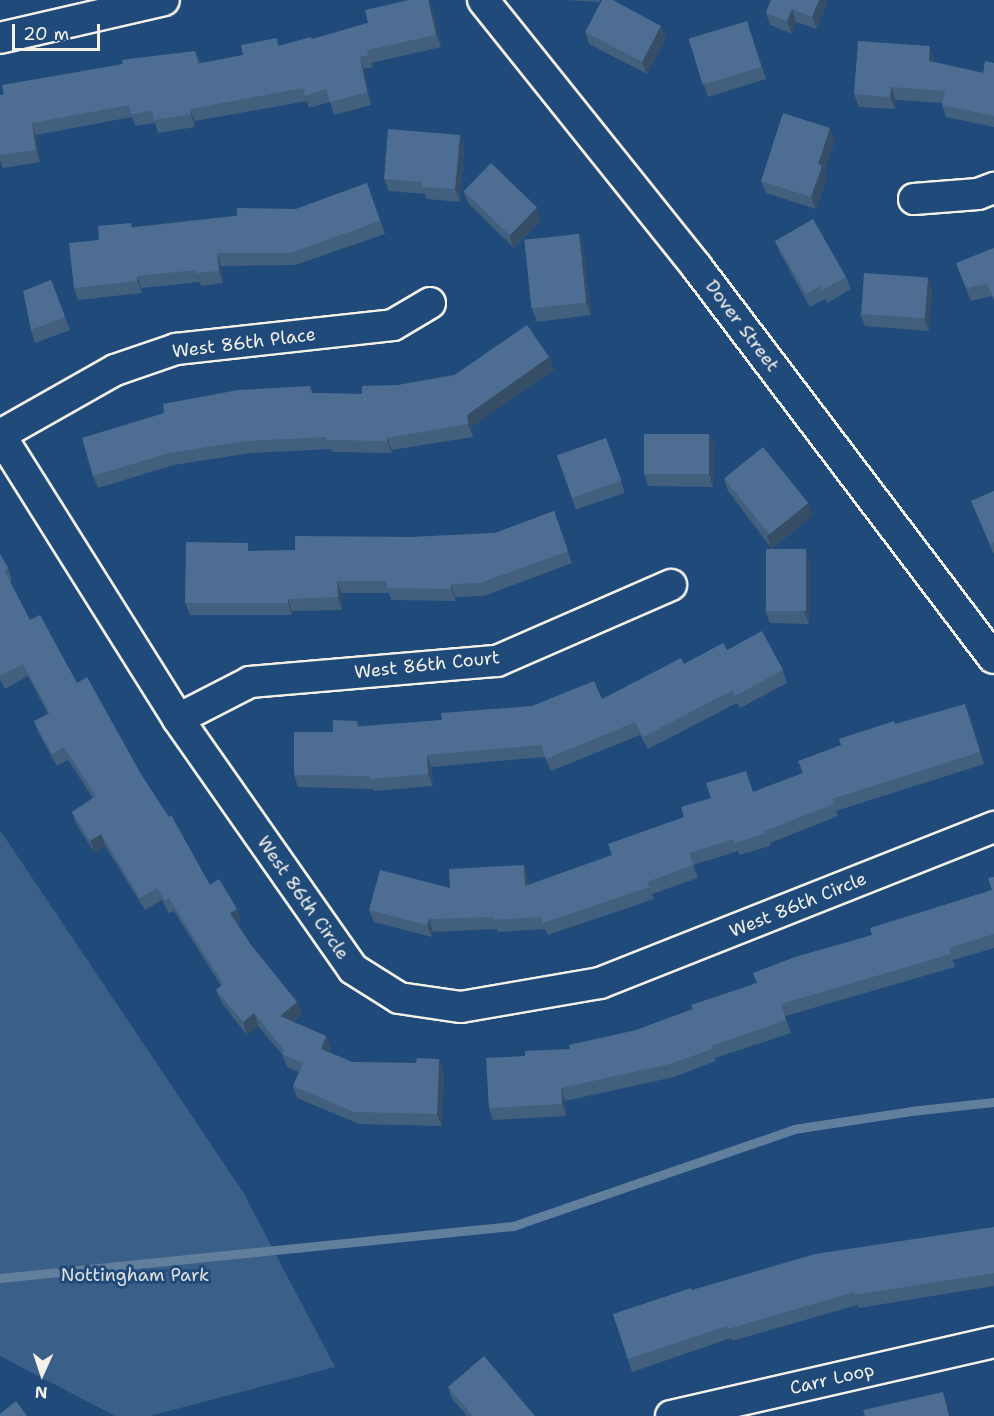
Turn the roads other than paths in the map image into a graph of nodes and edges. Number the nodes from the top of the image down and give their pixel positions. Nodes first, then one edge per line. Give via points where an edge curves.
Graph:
1 (164, 0) edge
2 (483, 0) edge
3 (0, 38) edge
4 (994, 188) edge
5 (914, 199) dead end
6 (430, 303) dead end
7 (0, 435) edge
8 (671, 585) dead end
9 (994, 658) edge
10 (178, 719) junction
11 (994, 826) edge
12 (994, 1342) edge
13 (671, 1416) edge

1 - 3 street
2 - 9 street, Dover Street via 696,266
4 - 5 street via 978,194
6 - 7 street, West 86th Place via 393,325 176,349 115,370
7 - 10 street, West 86th Circle
8 - 10 street, West 86th Court via 497,661 250,682
10 - 11 street, West 86th Circle via 353,969 399,998 460,1007 600,983
12 - 13 street, Carr Loop

